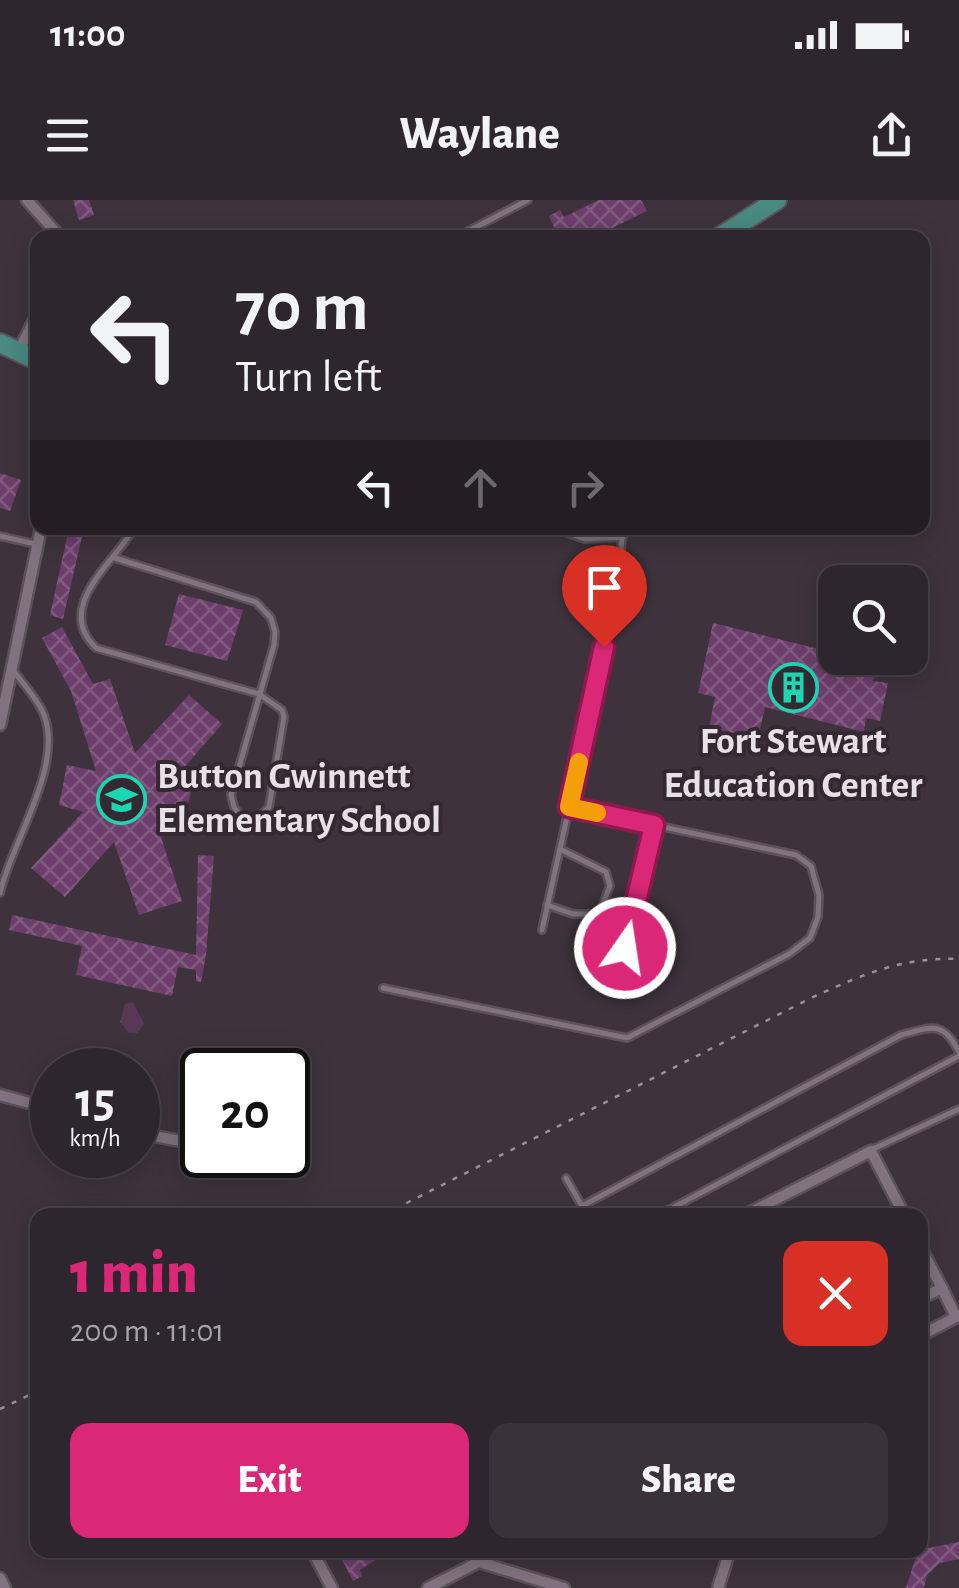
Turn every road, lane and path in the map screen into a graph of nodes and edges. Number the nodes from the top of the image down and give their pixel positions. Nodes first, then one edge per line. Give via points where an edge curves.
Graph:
1 (27, 200) edge
2 (528, 200) edge
3 (777, 200) edge
4 (55, 230) edge
5 (470, 230) edge
6 (730, 230) edge
7 (30, 328) edge
8 (0, 343) edge
9 (18, 352) junction
10 (30, 357) edge
11 (40, 535) edge
12 (130, 535) edge
13 (574, 535) edge
14 (0, 536) edge
15 (624, 537) joint
16 (38, 545) junction
17 (115, 558) junction
18 (12, 669) junction
19 (259, 694) junction
20 (0, 724) edge
21 (569, 807) junction
22 (654, 825) junction
23 (560, 850) junction
24 (0, 893) edge
25 (548, 905) junction
26 (542, 930) dead end
27 (625, 948) dead end
28 (959, 959) edge
29 (384, 988) dead end
30 (959, 1054) edge
31 (0, 1095) edge
32 (30, 1103) edge
33 (959, 1109) edge
34 (871, 1151) junction
35 (566, 1178) dead end
36 (582, 1206) joint
37 (397, 1208) edge
38 (672, 1208) edge
39 (759, 1208) edge
40 (900, 1208) edge
41 (928, 1261) edge
42 (942, 1288) junction
43 (928, 1295) edge
44 (958, 1316) edge
45 (928, 1332) edge
46 (30, 1395) edge
47 (0, 1408) edge
48 (316, 1558) edge
49 (487, 1558) edge
50 (727, 1558) edge
51 (479, 1562) junction
52 (0, 1578) edge
53 (5, 1588) edge
54 (332, 1588) edge
55 (428, 1588) edge
56 (564, 1588) edge
57 (718, 1588) edge

1 - 4 street
2 - 5 lane
3 - 6 main road
7 - 9 street
8 - 9 main road
9 - 10 main road
11 - 16 street
12 - 17 lane
13 - 15 lane
14 - 16 lane
15 - 21 lane
16 - 18 street
17 - 19 lane via 265,608 275,632
17 - 19 lane via 92,580 82,610 81,624 96,648
18 - 20 street
18 - 24 lane via 43,712 50,736 34,806
19 - 19 lane via 231,795 242,818 255,821 268,806 284,717
21 - 22 lane
21 - 23 lane
22 - 27 lane
22 - 29 lane via 796,855 810,866 819,895 810,938 627,1038
23 - 25 lane
23 - 25 lane via 606,872 610,886 599,914
25 - 26 lane
28 - 37 path via 877,968
30 - 36 lane via 950,1033 933,1026 901,1034
30 - 38 lane
31 - 32 street
33 - 34 lane
34 - 39 street
34 - 40 street
35 - 36 lane
41 - 42 street
42 - 43 street
42 - 44 street
44 - 45 street
46 - 47 path
48 - 54 street
49 - 51 street
50 - 57 street
51 - 55 street
51 - 56 street
52 - 53 street

